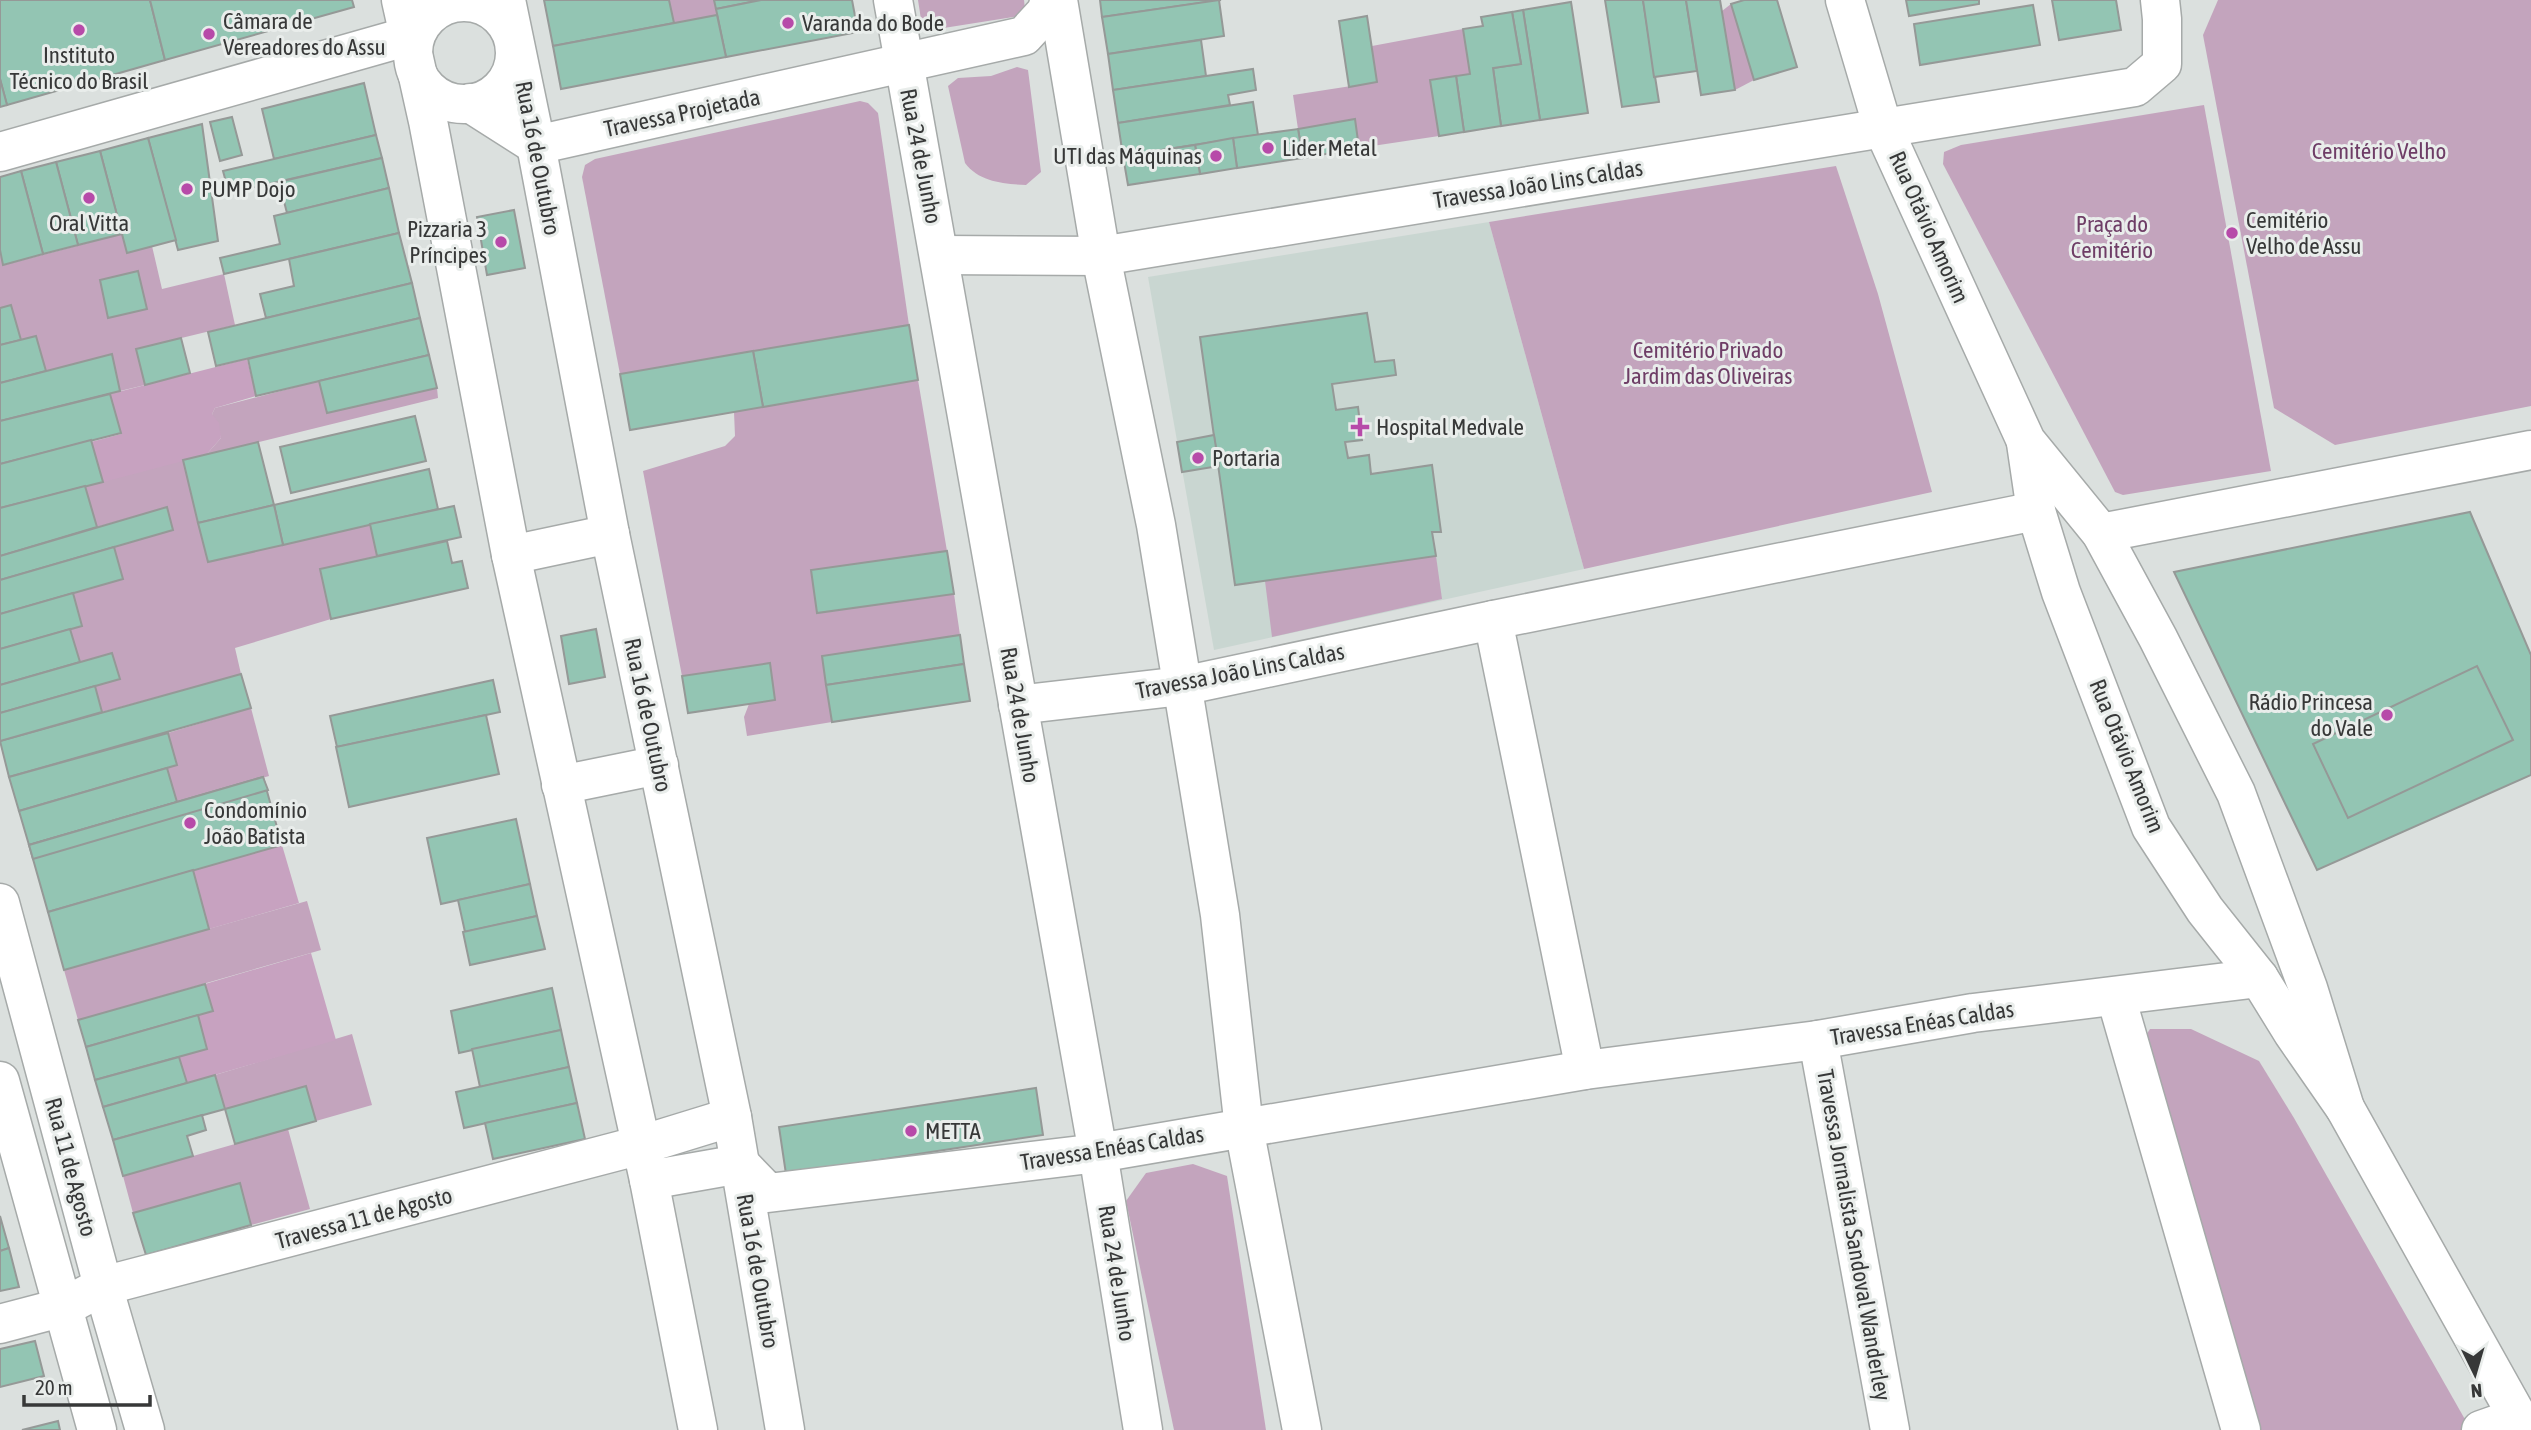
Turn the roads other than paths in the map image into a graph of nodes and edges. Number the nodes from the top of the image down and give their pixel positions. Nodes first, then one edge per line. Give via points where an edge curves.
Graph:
1 (506, 0) edge
2 (893, 0) edge
3 (1051, 0) edge
4 (1058, 0) edge
5 (1845, 0) edge
6 (2160, 0) edge
7 (408, 33) edge
8 (515, 43) junction
9 (903, 64) junction
10 (470, 103) junction
11 (1883, 128) junction
12 (536, 145) junction
13 (0, 152) edge
14 (939, 255) junction
15 (1101, 256) junction
16 (2026, 441) junction
17 (2531, 450) edge
18 (2036, 511) junction
19 (2101, 533) junction
20 (610, 534) junction
21 (511, 555) junction
22 (1493, 620) junction
23 (1182, 686) junction
24 (1018, 705) junction
25 (659, 765) junction
26 (561, 785) junction
27 (0, 903) edge
28 (2259, 978) junction
29 (2116, 997) junction
30 (1818, 1040) junction
31 (1585, 1070) junction
32 (0, 1081) edge
33 (2346, 1108) junction
34 (732, 1117) junction
35 (1244, 1128) junction
36 (1098, 1153) junction
37 (645, 1163) junction
38 (740, 1164) junction
39 (103, 1286) junction
40 (64, 1307) junction
41 (0, 1324) edge
42 (2521, 1423) edge
43 (97, 1430) edge
44 (145, 1430) edge
45 (698, 1430) edge
46 (785, 1430) edge
47 (1143, 1430) edge
48 (1302, 1430) edge
49 (1890, 1430) edge
50 (2241, 1430) edge
51 (2481, 1430) edge

1 - 8 street, Rua 16 de Outubro
2 - 9 street, Rua 24 de Junho
3 - 9 street, Travessa Projetada via 1024,36
4 - 15 street
5 - 11 street, Rua Otávio Amorim
6 - 11 street, Travessa João Lins Caldas via 2162,64 2135,87
7 - 8 street via 414,50 421,25 430,15 454,3 468,2 493,10
7 - 10 street via 421,79 431,92 446,100
7 - 13 street
7 - 21 street
8 - 10 street via 506,82 484,100
8 - 12 street, Rua 16 de Outubro
9 - 12 street, Travessa Projetada
9 - 14 street, Rua 24 de Junho
10 - 12 street
11 - 15 street, Travessa João Lins Caldas
11 - 16 street, Rua Otávio Amorim
12 - 20 street, Rua 16 de Outubro
14 - 15 street, Travessa João Lins Caldas
14 - 24 street, Rua 24 de Junho
15 - 23 street via 1156,525
16 - 18 street, Rua Otávio Amorim
16 - 19 street, Rua Otávio Amorim
17 - 19 street
18 - 22 street, Travessa João Lins Caldas
18 - 28 street, Rua Otávio Amorim via 2061,592 2151,827 2205,910
19 - 33 street, Rua Otávio Amorim via 2236,793 2308,988
20 - 21 street
20 - 25 street, Rua 16 de Outubro
21 - 26 street
22 - 23 street, Travessa João Lins Caldas
22 - 31 street
23 - 24 street, Travessa João Lins Caldas
23 - 35 street via 1220,915
24 - 36 street, Rua 24 de Junho
25 - 26 street
25 - 34 street, Rua 16 de Outubro
26 - 37 street
27 - 39 street, Rua 11 de Agosto
28 - 29 street, Travessa Enéas Caldas
28 - 33 street, Rua Otávio Amorim
29 - 30 street, Travessa Enéas Caldas via 1973,1013
29 - 50 street
30 - 31 street, Travessa Enéas Caldas
30 - 49 street, Travessa Jornalista Sandoval Wanderley
31 - 35 street, Travessa Enéas Caldas
32 - 40 street, Rua 11 de Agosto
33 - 42 street, Rua Otávio Amorim
34 - 37 street, Travessa 11 de Agosto
34 - 38 street, Rua 16 de Outubro
35 - 36 street, Travessa Enéas Caldas
35 - 48 street
36 - 38 street, Travessa Enéas Caldas via 768,1193
36 - 47 street, Rua 24 de Junho
37 - 38 street
37 - 39 street, Travessa 11 de Agosto
37 - 45 street
38 - 46 street, Rua 16 de Outubro
39 - 40 street, Travessa 11 de Agosto
39 - 44 street, Rua 11 de Agosto
40 - 41 street, Travessa 11 de Agosto
40 - 43 street, Rua 11 de Agosto
42 - 51 street

